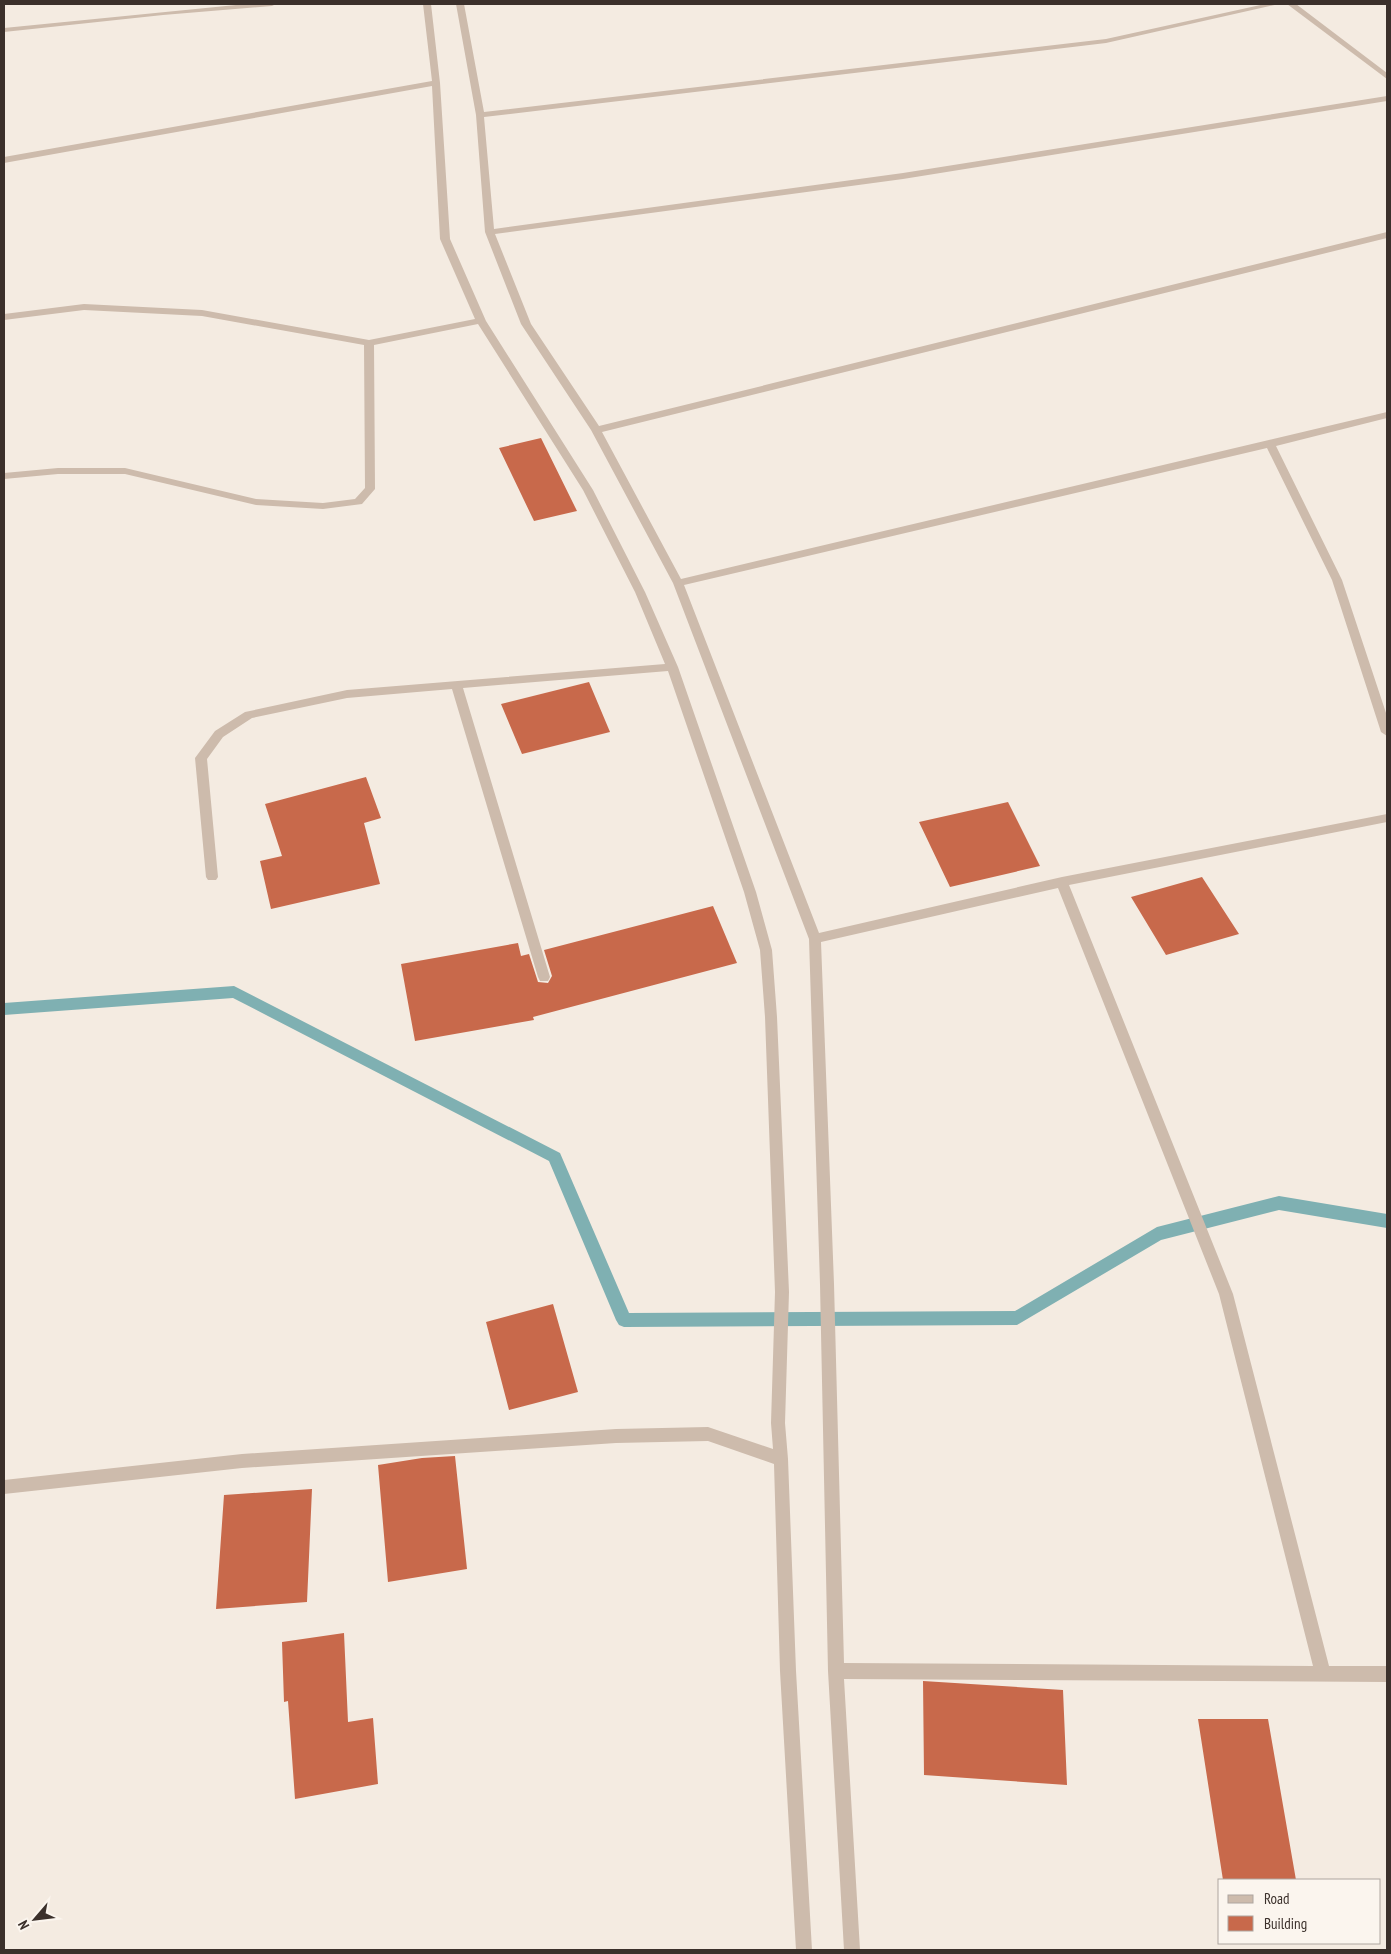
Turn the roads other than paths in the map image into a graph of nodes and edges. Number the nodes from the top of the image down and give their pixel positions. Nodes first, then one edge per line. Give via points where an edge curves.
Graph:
1 (272, 4) edge
2 (427, 4) edge
3 (460, 4) edge
4 (1274, 4) edge
5 (1291, 4) edge
6 (4, 30) edge
7 (1387, 77) edge
8 (436, 83) junction
9 (1387, 98) edge
10 (480, 115) junction
11 (4, 160) edge
12 (490, 232) junction
13 (1387, 235) edge
14 (4, 317) edge
15 (481, 321) junction
16 (369, 344) junction
17 (1387, 415) edge
18 (596, 430) junction
19 (1270, 444) junction
20 (4, 476) edge
21 (678, 583) junction
22 (672, 666) junction
23 (458, 686) junction
24 (1387, 732) edge
25 (1387, 818) edge
26 (212, 877) dead end
27 (1062, 882) junction
28 (815, 939) junction
29 (544, 978) dead end
30 (781, 1459) junction
31 (4, 1487) edge
32 (836, 1671) junction
33 (1323, 1673) junction
34 (1387, 1674) edge
35 (804, 1950) edge
36 (852, 1950) edge

1 - 6 street
2 - 8 street
3 - 10 street
4 - 10 street via 1106,41
5 - 7 street
8 - 11 street
8 - 15 street via 445,238
9 - 12 street via 903,176
10 - 12 street
12 - 18 street via 526,324
13 - 18 street
14 - 16 street via 84,307 202,313
15 - 16 street
15 - 22 street via 588,490 640,592
16 - 20 street via 370,489 358,502 323,506 256,502 125,471 58,470
17 - 19 street
18 - 21 street
19 - 21 street
19 - 24 street via 1337,580
21 - 28 street
22 - 23 street
22 - 30 street via 750,892 766,950 782,1292 778,1423
23 - 26 street via 347,694 249,715 219,734 201,758
23 - 29 street
25 - 27 street
27 - 28 street
27 - 33 street via 1226,1294
28 - 32 street
30 - 31 street via 708,1434 616,1436 242,1461
30 - 35 street via 788,1671
32 - 33 street
32 - 36 street
33 - 34 street

